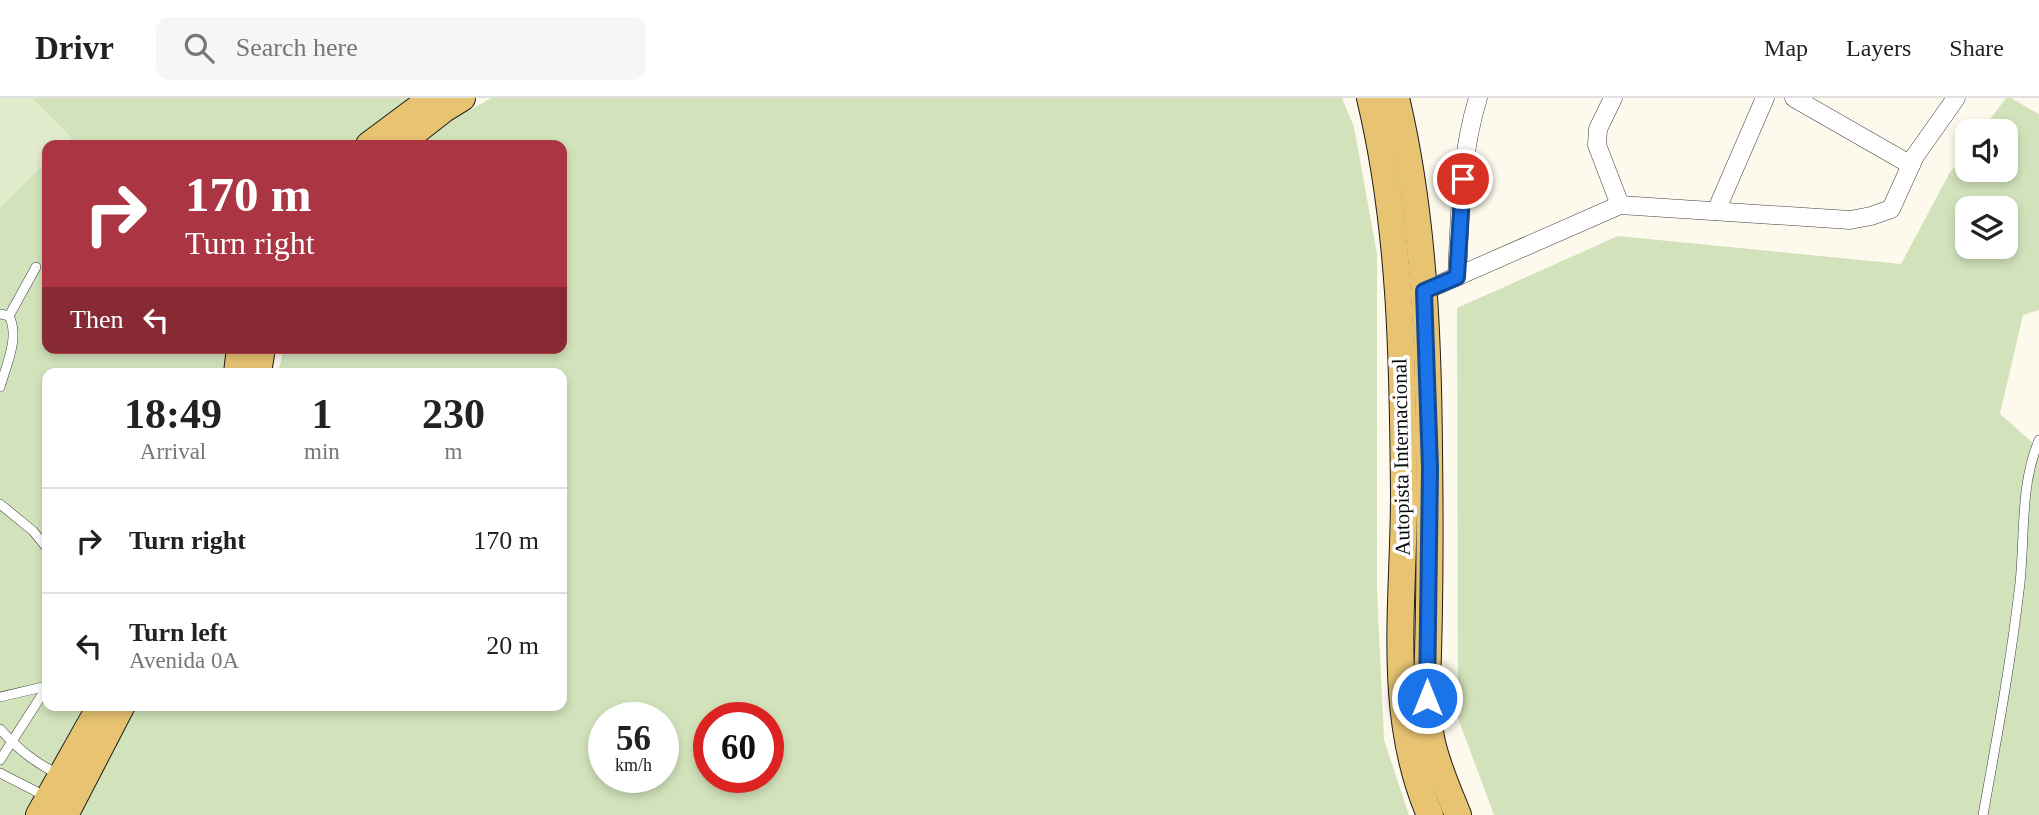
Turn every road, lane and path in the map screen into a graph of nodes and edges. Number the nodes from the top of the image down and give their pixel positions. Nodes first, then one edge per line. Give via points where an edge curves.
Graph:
1 (432, 98) edge
2 (462, 98) edge
3 (1370, 98) edge
4 (1396, 98) edge
5 (1478, 98) edge
6 (1613, 98) edge
7 (1765, 98) edge
8 (1794, 98) edge
9 (1956, 98) edge
10 (376, 140) edge
11 (404, 140) edge
12 (1911, 165) junction
13 (1619, 205) junction
14 (1716, 211) junction
15 (36, 267) dead end
16 (1457, 277) junction
17 (1424, 291) junction
18 (4, 315) edge
19 (0, 387) edge
20 (2039, 440) edge
21 (0, 504) edge
22 (42, 542) edge
23 (42, 687) edge
24 (42, 694) edge
25 (0, 697) edge
26 (98, 711) edge
27 (118, 711) edge
28 (0, 729) edge
29 (12, 744) junction
30 (0, 760) edge
31 (0, 773) edge
32 (54, 801) edge
33 (1430, 815) edge
34 (1458, 815) edge
35 (1983, 815) edge

1 - 10 main road
2 - 11 main road
3 - 33 main road, Autopista Internacional via 1391,219 1399,317 1403,715
4 - 17 main road, Autopista Internacional
5 - 16 street via 1466,152
6 - 13 street via 1598,130 1597,145
7 - 14 street
8 - 12 street
9 - 12 street
12 - 14 street via 1891,209 1871,216 1850,220
13 - 14 street
13 - 16 street
15 - 18 lane
16 - 17 street
17 - 34 main road, Autopista Internacional via 1430,481 1428,703 1431,738
18 - 19 lane via 13,324 12,344
20 - 35 lane via 2032,456 2011,655
21 - 22 lane
23 - 25 lane
24 - 29 lane
26 - 32 main road
27 - 32 main road
28 - 29 lane
29 - 30 lane
29 - 32 lane via 36,763
31 - 32 lane

